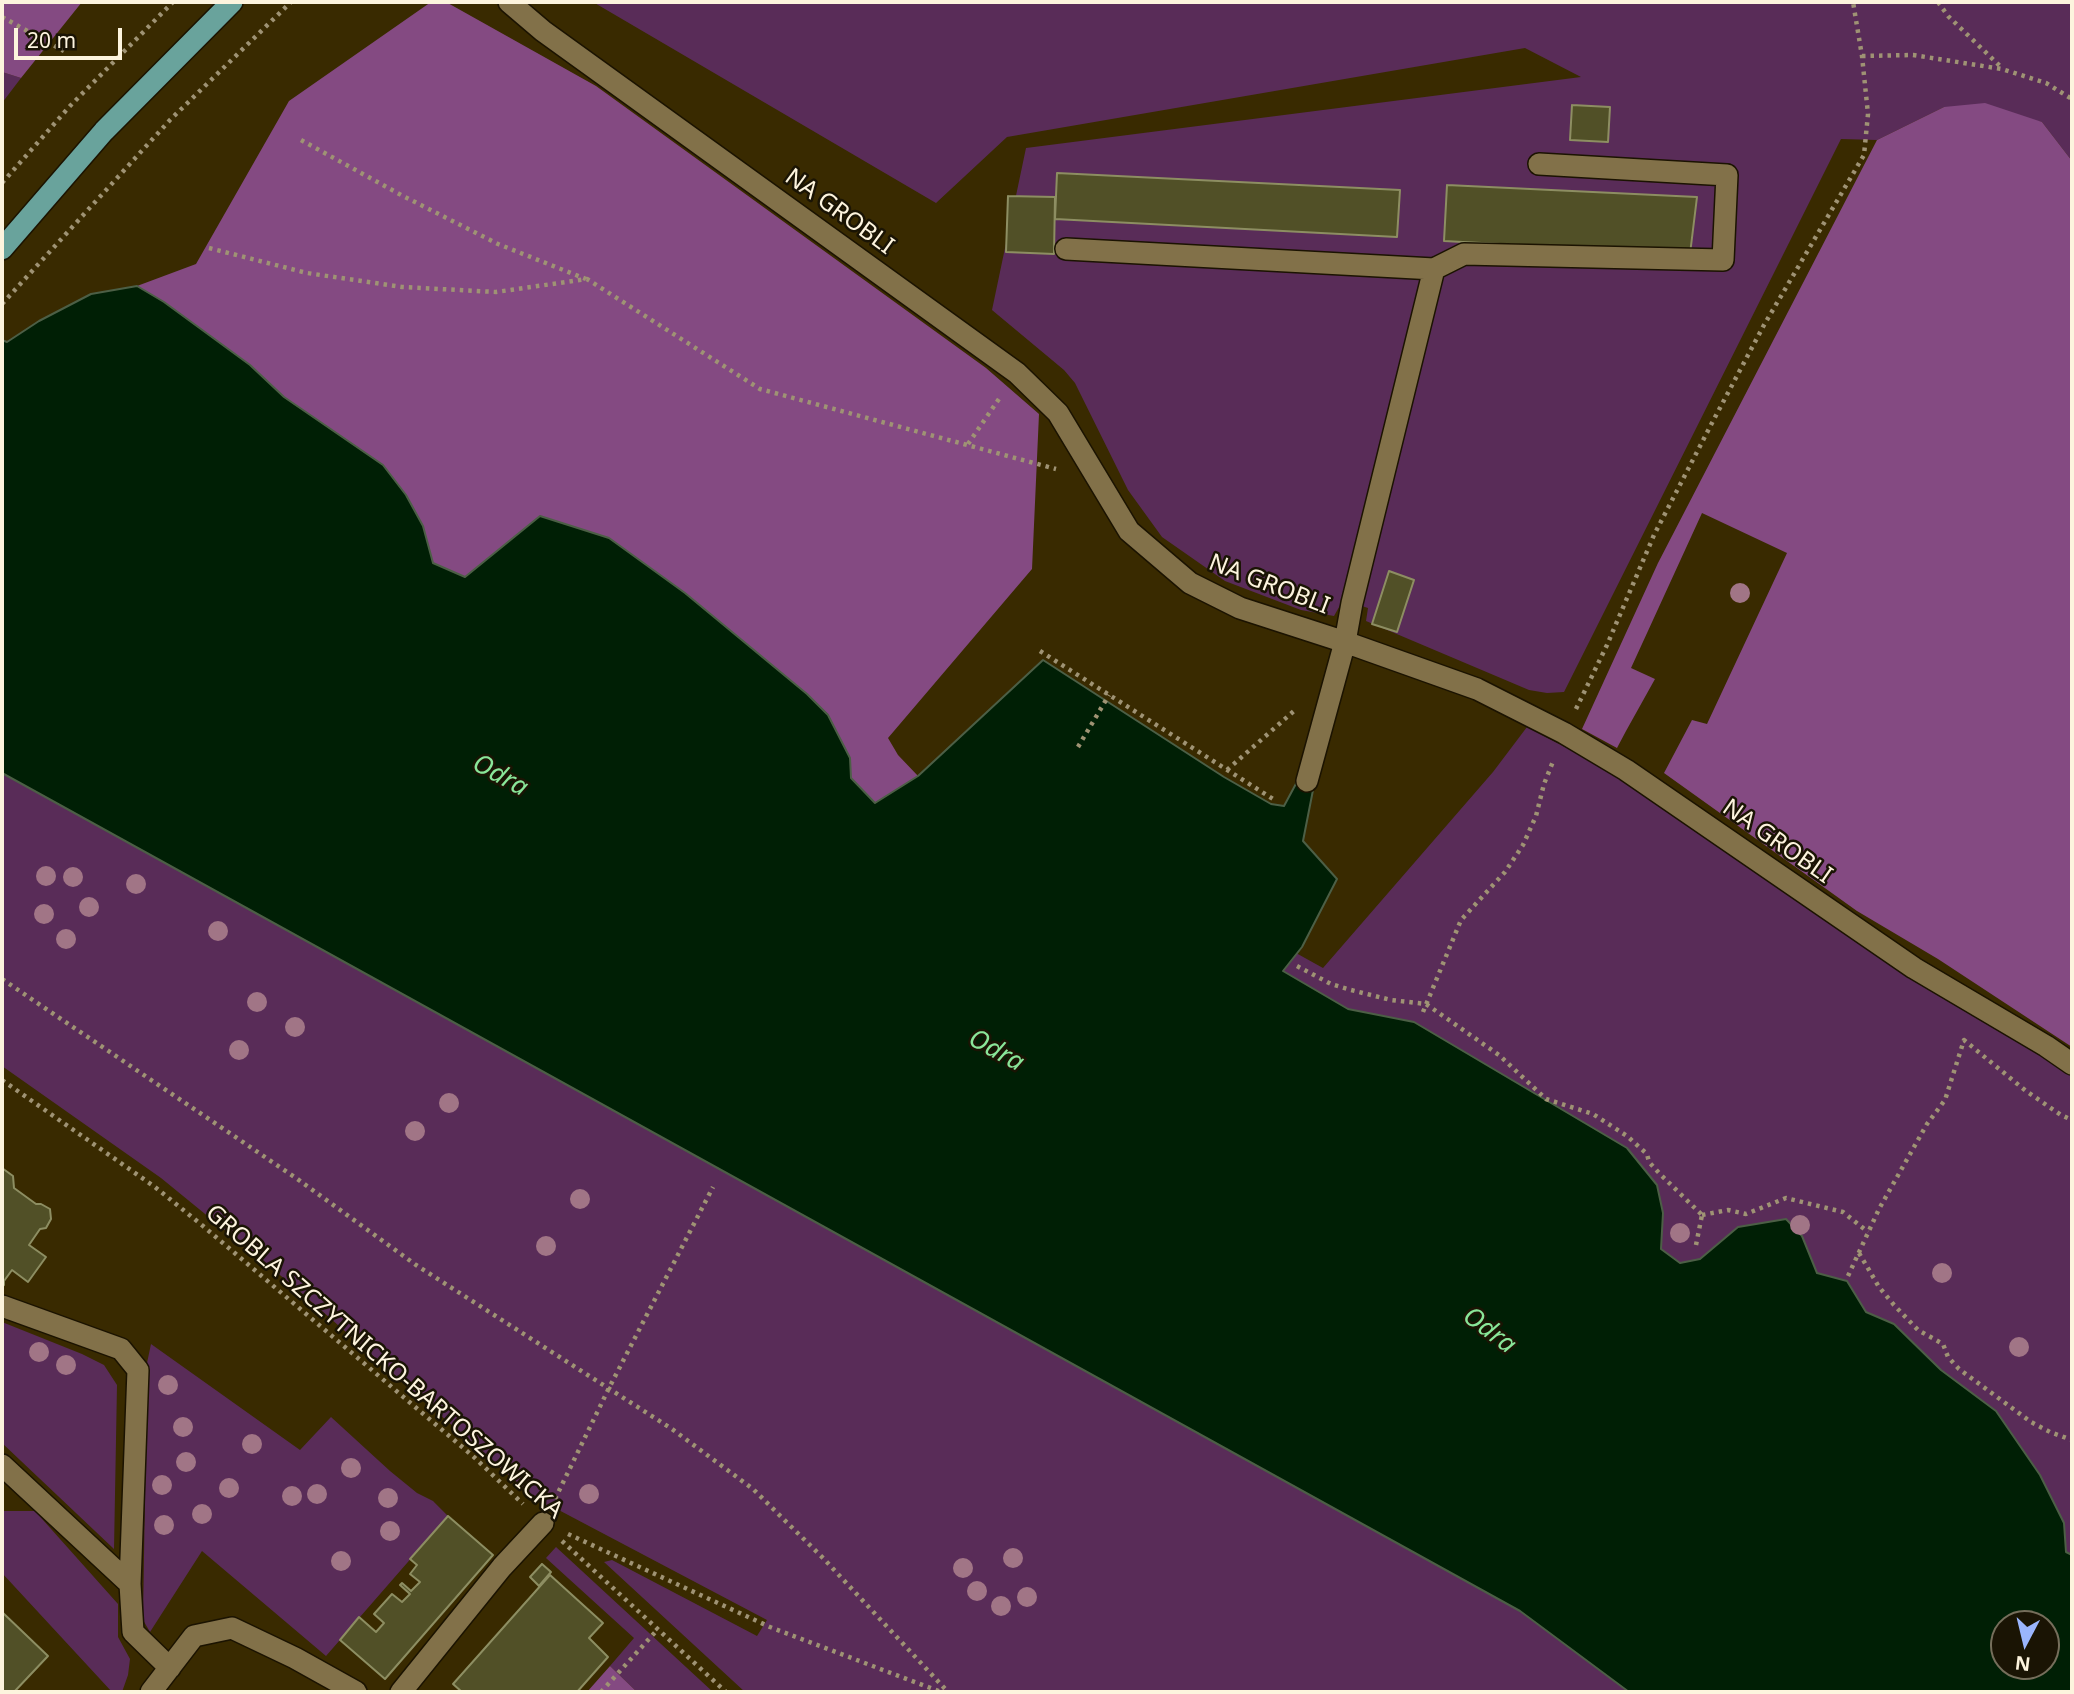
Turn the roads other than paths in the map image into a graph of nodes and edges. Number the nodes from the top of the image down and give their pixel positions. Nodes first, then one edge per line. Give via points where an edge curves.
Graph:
1 (232, 2) edge
2 (509, 2) edge
3 (1539, 163) dead end
4 (2, 249) edge
5 (1066, 249) dead end
6 (1434, 269) junction
7 (1345, 642) junction
8 (1307, 781) dead end
9 (2072, 1064) edge
10 (2, 1306) edge
11 (2, 1465) edge
12 (543, 1523) road end
13 (130, 1584) junction
14 (170, 1668) junction
15 (151, 1692) edge
16 (356, 1692) edge
17 (401, 1692) edge

1 - 4 main road via 104,131
2 - 7 street, NA GROBLI via 1017,373 1058,413 1129,531 1190,583 1240,608
3 - 6 street via 1727,175 1723,260 1464,254
5 - 6 street
6 - 7 street
7 - 8 street
7 - 9 street, NA GROBLI via 1477,690 1564,733 1626,770 1913,968
10 - 13 street via 121,1349 138,1370
11 - 13 street
12 - 17 street
13 - 14 street via 133,1632
14 - 15 street
14 - 16 street via 194,1636 232,1628

